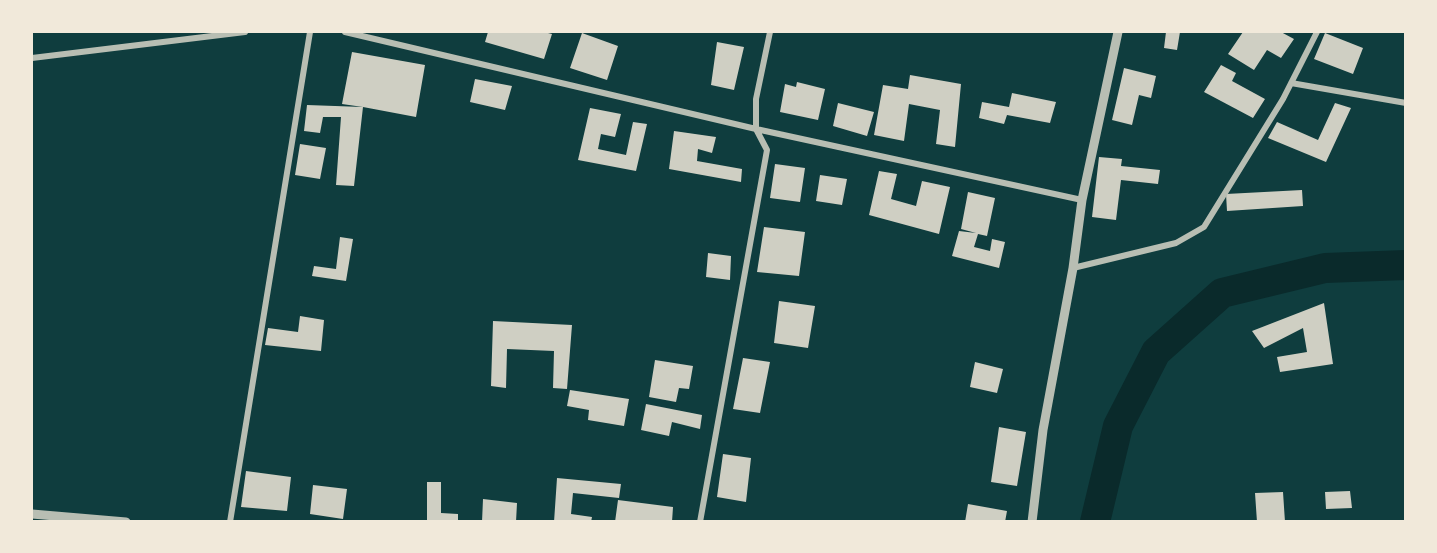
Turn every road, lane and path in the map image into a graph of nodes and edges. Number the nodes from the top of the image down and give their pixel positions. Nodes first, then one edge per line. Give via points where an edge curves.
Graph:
1 (244, 32) edge
2 (309, 32) edge
3 (345, 32) edge
4 (770, 32) edge
5 (1118, 32) edge
6 (1317, 32) edge
7 (32, 58) edge
8 (1291, 84) junction
9 (1406, 103) edge
10 (756, 129) junction
11 (1082, 200) junction
12 (1073, 268) junction
13 (32, 514) edge
14 (126, 522) edge
15 (230, 522) edge
16 (700, 522) edge
17 (1032, 522) edge

1 - 7 street
2 - 15 street
3 - 10 street
4 - 10 street via 756,99
5 - 11 street
6 - 8 street
8 - 9 street
8 - 12 street via 1204,227 1176,243
10 - 11 street
10 - 16 street via 767,150
11 - 12 street
12 - 17 street via 1043,430
13 - 14 street

